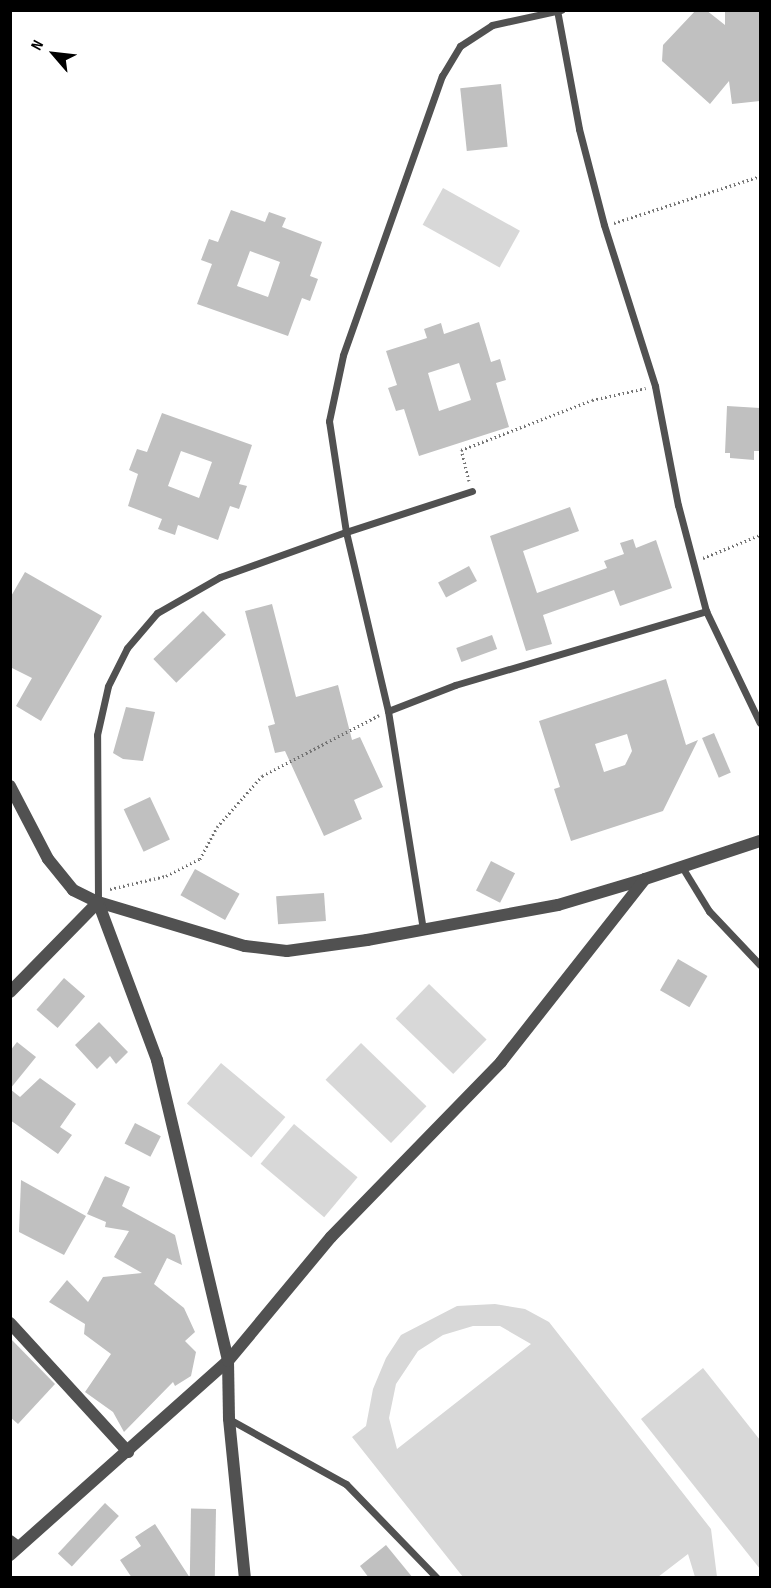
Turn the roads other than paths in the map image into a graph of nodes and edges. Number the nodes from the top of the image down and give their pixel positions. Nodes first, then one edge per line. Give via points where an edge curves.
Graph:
1 (558, 11) edge
2 (472, 491) road end
3 (346, 532) junction
4 (706, 611) junction
5 (388, 711) junction
6 (760, 723) edge
7 (10, 786) edge
8 (760, 841) edge
9 (682, 867) junction
10 (645, 879) junction
11 (98, 902) junction
12 (423, 929) junction
13 (760, 965) edge
14 (10, 992) edge
15 (10, 1323) edge
16 (228, 1361) junction
17 (229, 1419) junction
18 (129, 1452) junction
19 (13, 1548) edge
20 (245, 1578) edge
21 (437, 1578) edge

1 - 3 lane via 492,26 460,46 442,76 343,355 329,422
1 - 4 lane via 570,86 604,225 655,386
2 - 3 lane
3 - 5 lane
3 - 11 lane via 220,577 157,613 126,648 108,686 97,735
4 - 5 lane via 455,685
4 - 6 lane
5 - 12 lane
7 - 11 street via 48,859 74,890
8 - 9 street
9 - 10 street
9 - 13 lane via 709,911
10 - 12 street via 558,905
10 - 16 street via 501,1062 331,1237
11 - 12 street via 245,946 287,951
11 - 14 street
11 - 16 street via 157,1060
15 - 18 street
16 - 17 street
16 - 18 street
17 - 20 street
17 - 21 lane via 346,1484
18 - 19 street

